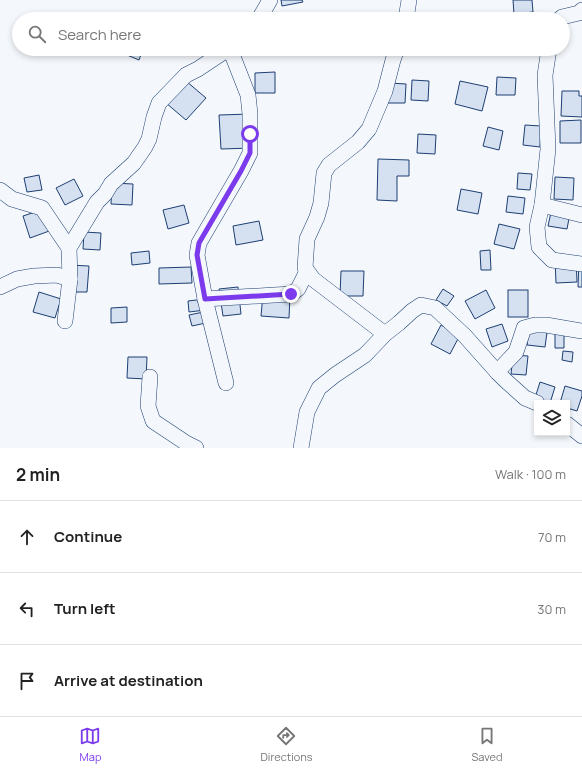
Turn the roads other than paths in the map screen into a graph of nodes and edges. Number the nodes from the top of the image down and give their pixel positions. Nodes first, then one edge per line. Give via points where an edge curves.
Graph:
1 (270, 0) edge
2 (409, 0) edge
3 (582, 10) edge
4 (264, 12) edge
5 (407, 12) edge
6 (570, 15) edge
7 (218, 56) edge
8 (232, 56) edge
9 (394, 56) edge
10 (548, 56) edge
11 (0, 190) edge
12 (542, 205) junction
13 (582, 215) edge
14 (69, 248) junction
15 (582, 264) edge
16 (307, 271) junction
17 (70, 279) junction
18 (0, 287) edge
19 (205, 299) junction
20 (65, 321) dead end
21 (582, 331) edge
22 (386, 334) junction
23 (497, 372) junction
24 (150, 377) dead end
25 (226, 383) dead end
26 (534, 402) edge
27 (570, 426) edge
28 (582, 436) edge
29 (196, 448) edge
30 (301, 448) edge

1 - 4 street
2 - 5 street
3 - 6 street
7 - 14 street via 186,75 159,103 145,147 134,163 111,184 97,202
8 - 19 street via 248,95 250,153 199,243 197,255
9 - 16 street via 386,92 368,129 358,142 329,165 324,173 321,203 307,239
10 - 12 street via 545,75 548,149
11 - 14 street via 12,199 42,208
12 - 13 street
12 - 15 street via 537,227 540,247 552,260
14 - 17 street
16 - 19 street via 298,289 291,294
16 - 22 street via 313,279
17 - 18 street via 57,275 34,276 17,279
17 - 20 street
19 - 25 street
21 - 23 street via 546,325 524,328 516,352
22 - 23 street via 421,305 435,308 465,336
22 - 30 street via 365,355 335,374 319,388 307,412
23 - 26 street via 525,398
24 - 29 street via 148,406 153,421
27 - 28 street

